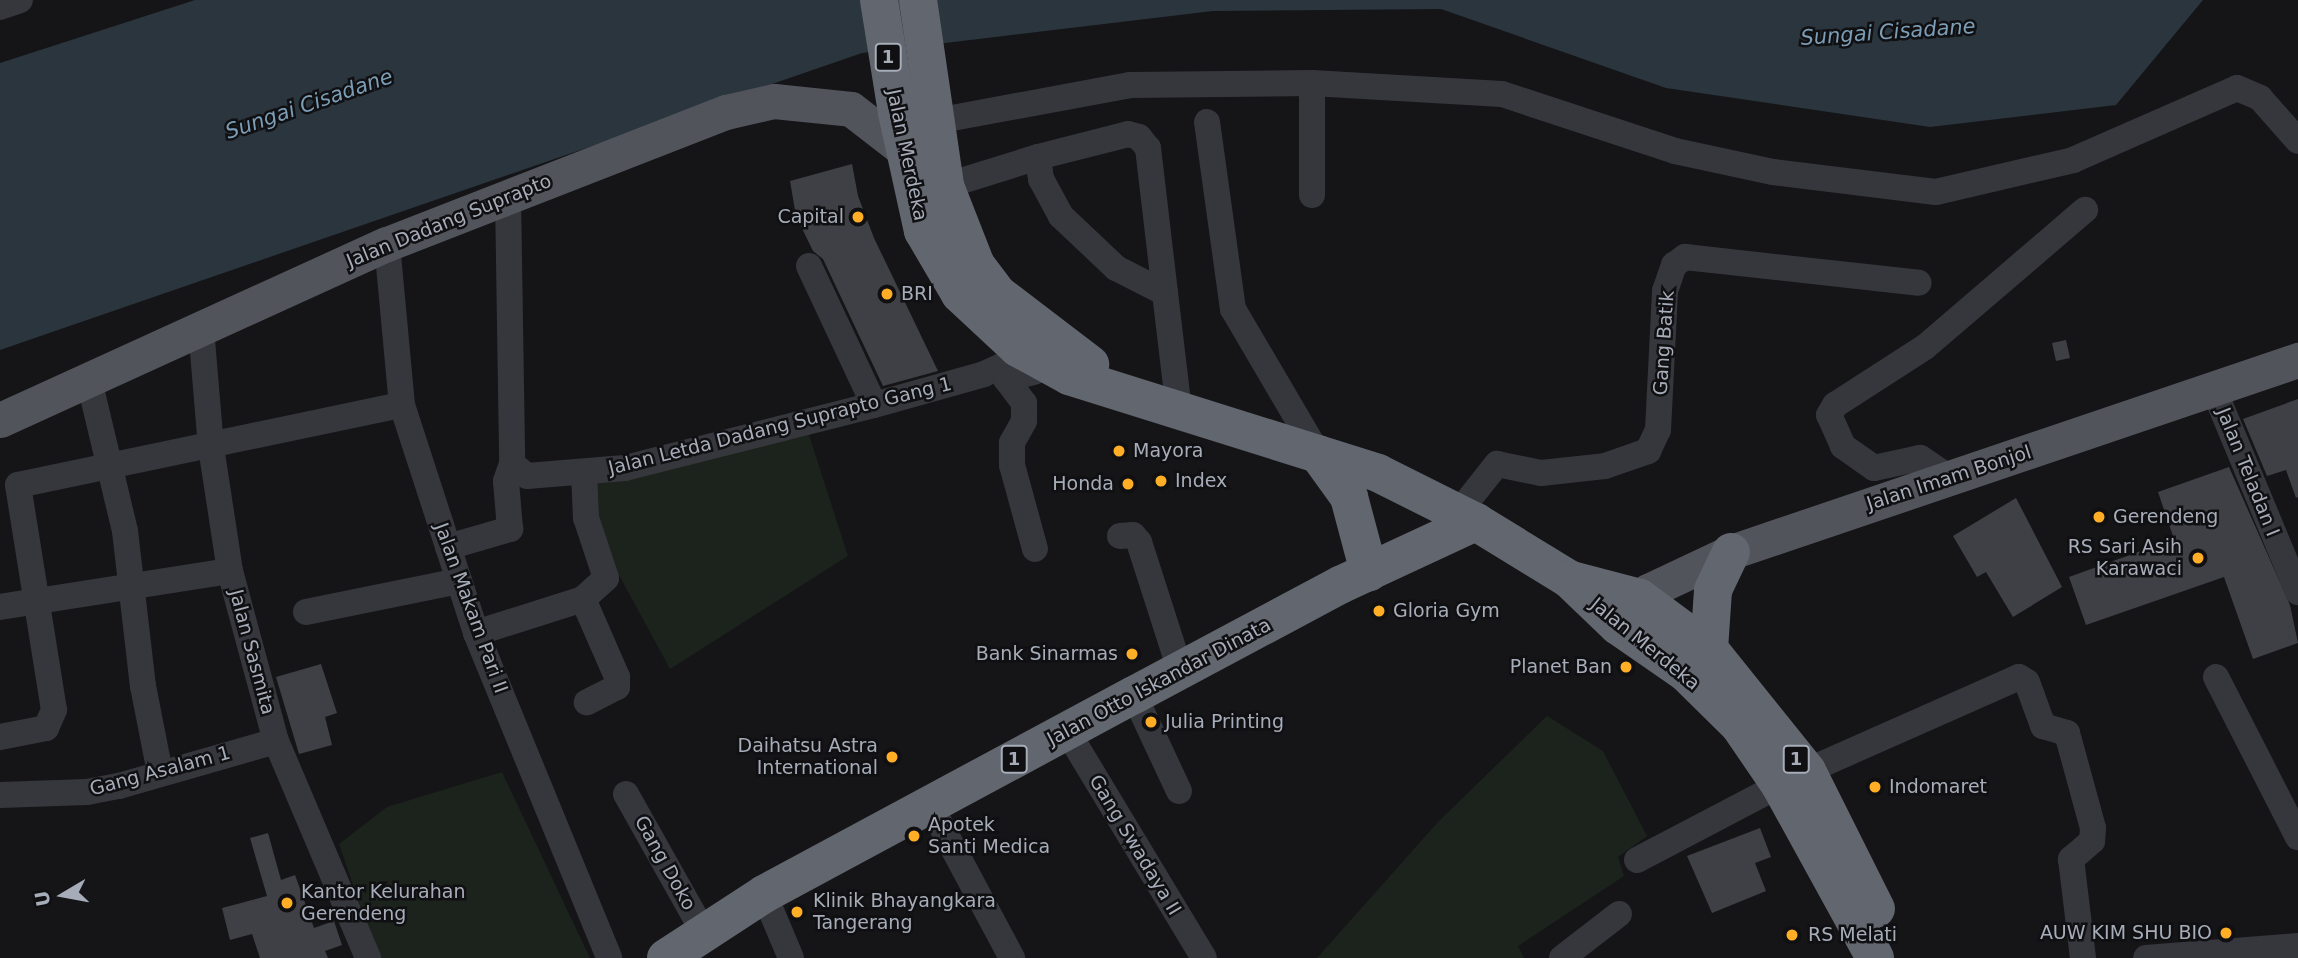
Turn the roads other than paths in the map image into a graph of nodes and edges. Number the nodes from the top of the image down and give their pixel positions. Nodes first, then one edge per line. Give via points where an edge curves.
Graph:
1 (20, 0) edge
2 (879, 0) edge
3 (918, 0) edge
4 (0, 7) edge
5 (1312, 83) junction
6 (935, 114) junction
7 (1207, 122) dead end
8 (2298, 141) edge
9 (904, 150) junction
10 (1038, 157) junction
11 (945, 186) junction
12 (1312, 195) dead end
13 (508, 196) junction
14 (2085, 210) dead end
15 (387, 244) junction
16 (809, 266) dead end
17 (1919, 283) dead end
18 (1165, 293) junction
19 (201, 328) junction
20 (1041, 360) junction
21 (2298, 360) edge
22 (89, 380) junction
23 (2214, 390) junction
24 (402, 405) junction
25 (874, 405) junction
26 (1162, 405) junction
27 (0, 420) edge
28 (211, 447) junction
29 (1318, 454) junction
30 (111, 464) junction
31 (512, 464) junction
32 (584, 473) junction
33 (1940, 481) junction
34 (2258, 497) junction
35 (1467, 518) junction
36 (1120, 536) dead end
37 (2298, 545) edge
38 (448, 547) junction
39 (1035, 549) dead end
40 (1731, 552) junction
41 (230, 571) junction
42 (1369, 572) junction
43 (459, 581) junction
44 (131, 587) junction
45 (2298, 592) edge
46 (583, 599) junction
47 (35, 601) junction
48 (0, 607) edge
49 (306, 612) dead end
50 (1629, 612) junction
51 (476, 633) junction
52 (1709, 649) junction
53 (1180, 670) junction
54 (2216, 677) dead end
55 (1134, 695) junction
56 (587, 702) dead end
57 (1067, 731) junction
58 (0, 737) edge
59 (276, 741) junction
60 (160, 773) junction
61 (1793, 778) junction
62 (1179, 792) dead end
63 (626, 794) dead end
64 (0, 795) edge
65 (930, 805) junction
66 (2298, 837) edge
67 (1637, 860) dead end
68 (764, 894) junction
69 (1619, 914) dead end
70 (704, 933) junction
71 (1874, 939) edge
72 (2298, 946) edge
73 (368, 958) edge
74 (609, 958) edge
75 (666, 958) edge
76 (790, 958) edge
77 (1012, 958) edge
78 (1203, 958) edge
79 (1562, 958) edge
80 (1902, 958) edge
81 (2083, 958) edge
82 (2146, 958) edge

1 - 4 street
2 - 9 highway, Jalan Merdeka / 1
3 - 6 highway, Jalan Merdeka / 1
5 - 6 street via 1130,85
5 - 8 street via 1502,94 1675,151 1773,172 1936,192 2073,160 2237,88 2260,98
5 - 12 street
6 - 11 highway, Jalan Merdeka / 1
7 - 29 street via 1233,309
9 - 13 main road, Jalan Dadang Suprapto via 850,109 774,101 726,112
9 - 20 highway, Jalan Merdeka / 1 via 923,231 960,294
10 - 11 street
10 - 18 street via 1041,179 1061,216 1116,268
10 - 18 street via 1128,134 1139,137 1148,148
11 - 26 highway, Jalan Merdeka / 1 via 976,265 998,294 1068,350
13 - 15 main road, Jalan Dadang Suprapto
13 - 31 street
14 - 33 street via 1925,346 1835,405 1829,415 1843,446 1874,468 1920,458
15 - 19 main road, Jalan Dadang Suprapto
15 - 24 street, Jalan Makam Pari II
16 - 25 street
17 - 35 street, Gang Batik via 1685,257 1674,265 1665,291 1658,430 1648,451 1605,466 1541,473 1497,464
18 - 26 street
19 - 22 main road, Jalan Dadang Suprapto
19 - 28 street, Jalan Sasmita
20 - 25 street, Jalan Letda Dadang Suprapto Gang 1
20 - 26 highway, Jalan Merdeka / 1
20 - 39 street via 1006,379 1024,403 1024,421 1012,443 1012,465
21 - 23 main road, Jalan Imam Bonjol
22 - 27 main road, Jalan Dadang Suprapto
22 - 30 street
23 - 33 main road, Jalan Imam Bonjol
23 - 34 street, Jalan Teladan I
24 - 28 street
24 - 38 street, Jalan Makam Pari II
25 - 32 street, Jalan Letda Dadang Suprapto Gang 1 via 625,468
26 - 29 highway, Jalan Merdeka / 1
28 - 30 street
28 - 41 street, Jalan Sasmita
29 - 35 highway, Jalan Merdeka / 1 via 1378,473
29 - 42 highway via 1349,497
30 - 44 street
30 - 47 street via 18,485
31 - 32 street, Jalan Letda Dadang Suprapto Gang 1 via 527,476
31 - 38 street via 506,481 510,529
32 - 46 street via 586,518 606,578
33 - 40 main road, Jalan Imam Bonjol
34 - 37 street
34 - 45 street, Jalan Teladan I
35 - 42 highway, Jalan Otto Iskandar Dinata / 1
35 - 50 highway, Jalan Merdeka / 1
36 - 53 street via 1133,535 1139,542
38 - 43 street, Jalan Makam Pari II
40 - 50 main road, Jalan Imam Bonjol
40 - 52 highway via 1713,590
41 - 44 street
41 - 59 street, Jalan Sasmita
42 - 53 highway, Jalan Otto Iskandar Dinata / 1
43 - 49 street
43 - 51 street, Jalan Makam Pari II
44 - 47 street
44 - 60 street
46 - 51 street
46 - 56 street via 617,677 617,687
47 - 48 street
47 - 58 street via 52,721 35,732
50 - 52 highway, Jalan Merdeka / 1
50 - 61 highway, Jalan Merdeka / 1
51 - 74 street, Jalan Makam Pari II
52 - 61 highway, Jalan Merdeka / 1
53 - 55 highway, Jalan Otto Iskandar Dinata / 1
54 - 66 street
55 - 57 highway, Jalan Otto Iskandar Dinata / 1
55 - 62 street
57 - 65 highway, Jalan Otto Iskandar Dinata / 1
57 - 78 street, Gang Swadaya II
59 - 60 street, Gang Asalam 1
59 - 73 street, Jalan Sasmita
60 - 64 street, Gang Asalam 1 via 87,792
61 - 67 street
61 - 71 highway, Jalan Merdeka / 1
61 - 81 street via 2019,677 2027,681 2043,726 2067,733 2093,828 2092,841 2071,859
63 - 70 street, Gang Doko
65 - 68 highway, Jalan Otto Iskandar Dinata / 1
65 - 77 street
68 - 70 highway, Jalan Otto Iskandar Dinata / 1
68 - 76 street
69 - 79 street
70 - 75 highway, Jalan Otto Iskandar Dinata / 1
71 - 80 highway, Jalan Merdeka / 1
72 - 82 street

